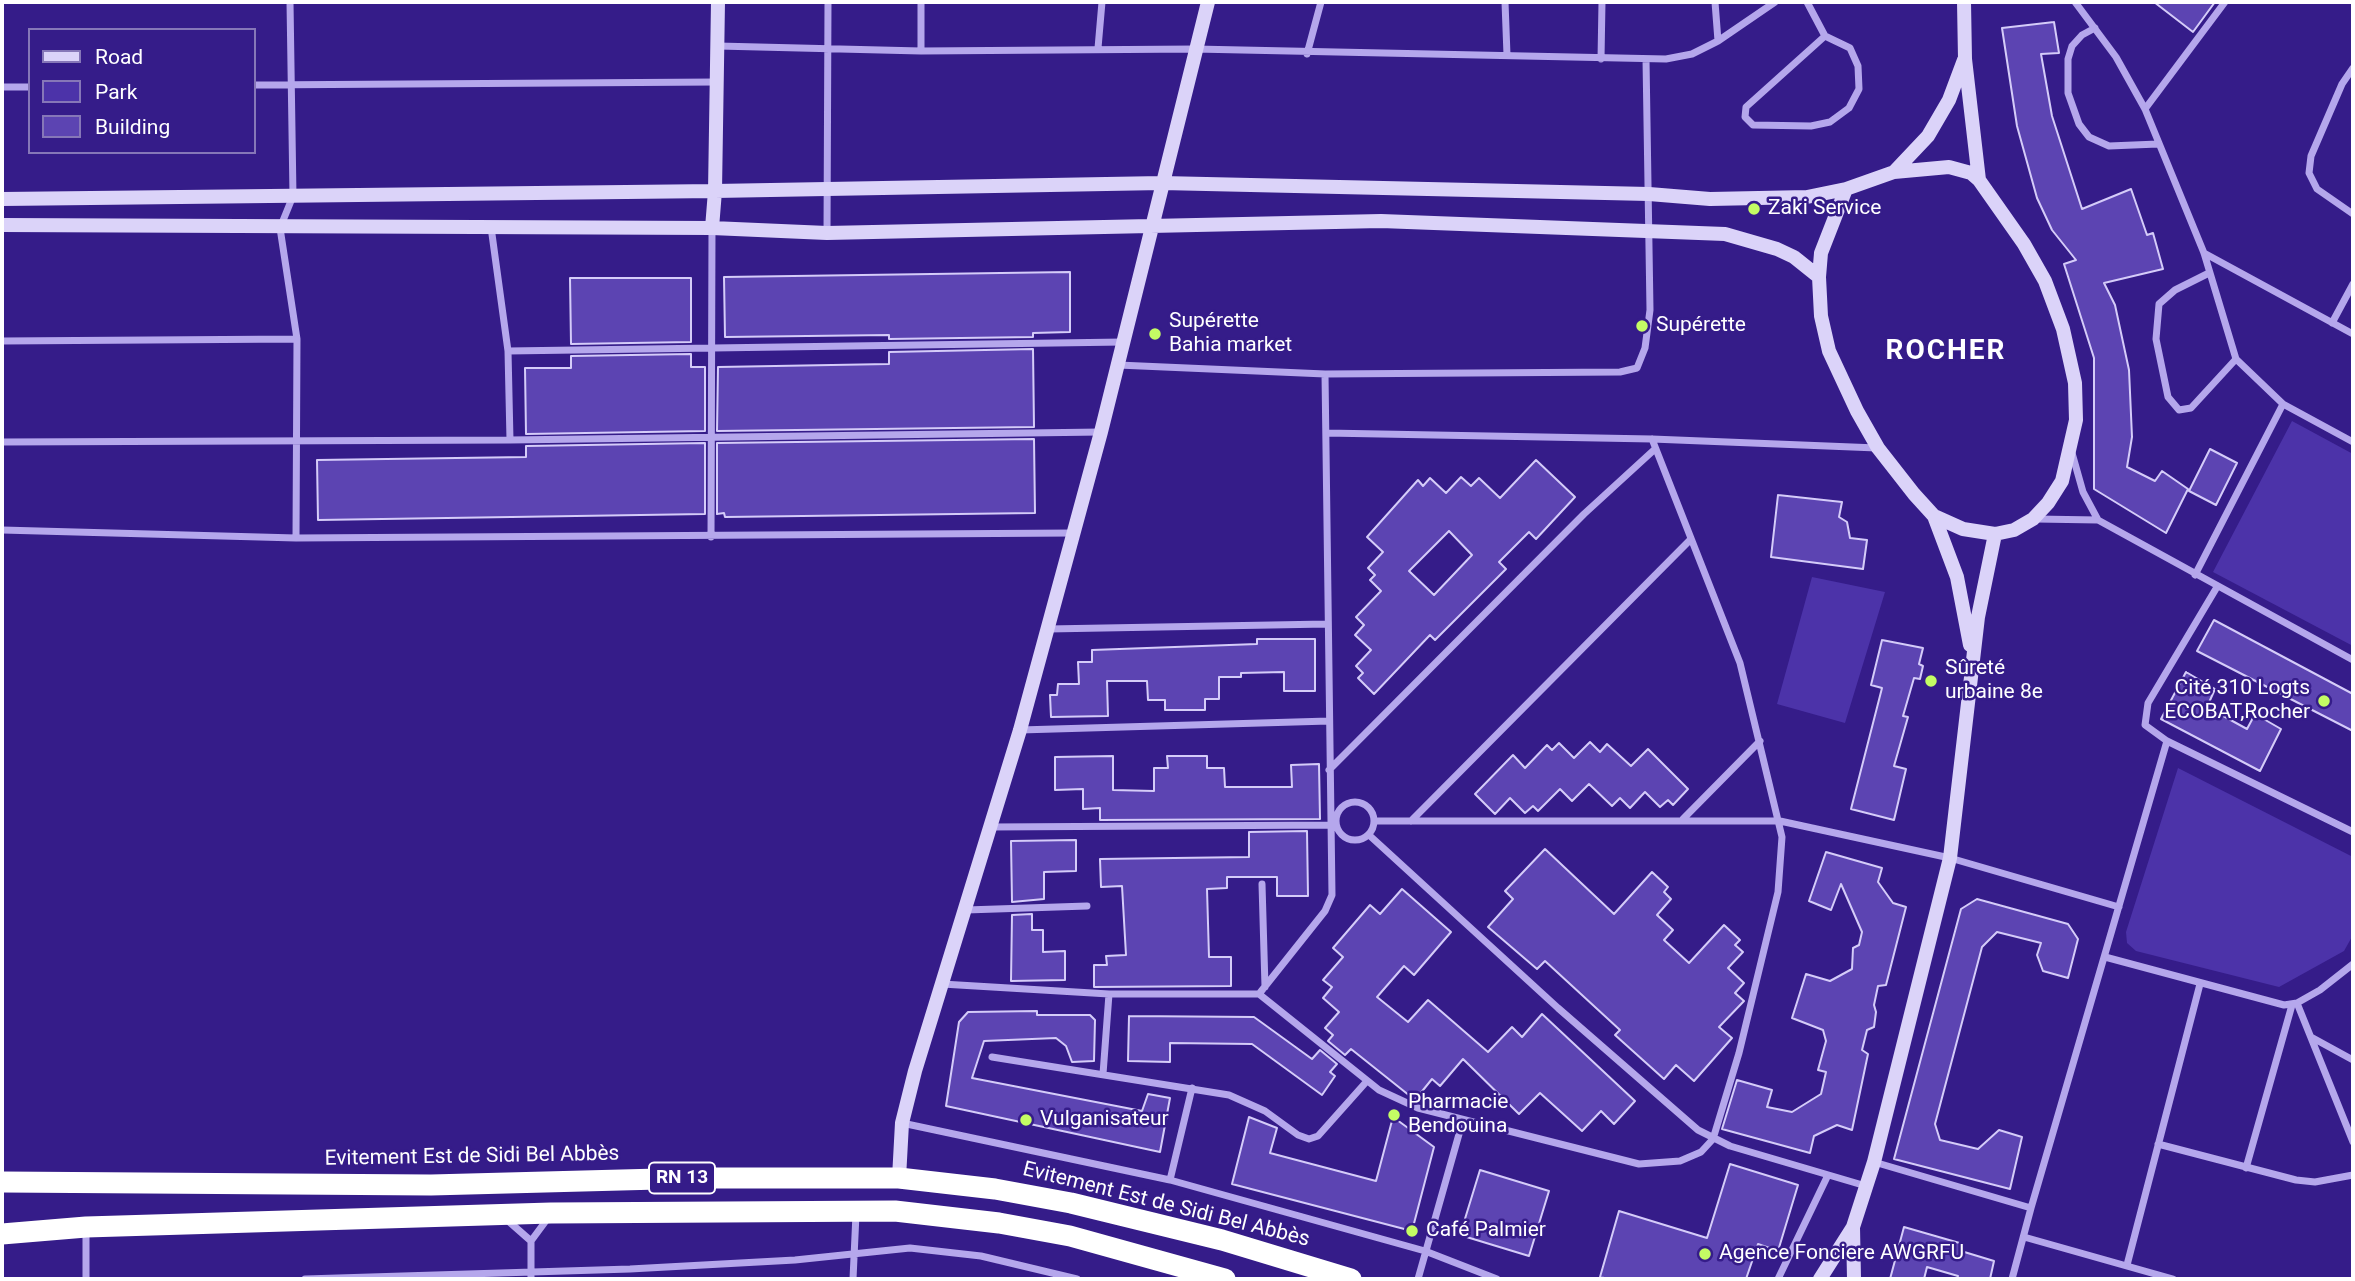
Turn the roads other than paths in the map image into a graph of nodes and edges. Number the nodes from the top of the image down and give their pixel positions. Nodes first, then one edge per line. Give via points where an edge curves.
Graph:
1 (290, 2) edge
2 (718, 2) edge
3 (828, 2) edge
4 (921, 2) edge
5 (1102, 2) edge
6 (1208, 2) edge
7 (1321, 2) edge
8 (1505, 2) edge
9 (1602, 2) edge
10 (1715, 2) edge
11 (1775, 2) edge
12 (1807, 2) edge
13 (1964, 2) edge
14 (2075, 2) edge
15 (2225, 2) edge
16 (2095, 28) junction
17 (1825, 36) junction
18 (1717, 41) junction
19 (718, 46) junction
20 (1098, 48) junction
21 (828, 49) junction
22 (1195, 49) junction
23 (921, 51) junction
24 (1307, 54) junction
25 (1507, 55) junction
26 (1601, 59) junction
27 (1646, 59) junction
28 (1965, 59) junction
29 (2353, 68) edge
30 (716, 82) junction
31 (256, 85) edge
32 (290, 85) junction
33 (2, 87) edge
34 (28, 87) edge
35 (2145, 110) junction
36 (2158, 144) junction
37 (1894, 172) junction
38 (1979, 180) junction
39 (1162, 183) junction
40 (829, 189) junction
41 (1846, 190) junction
42 (715, 191) junction
43 (1649, 194) junction
44 (293, 196) junction
45 (2, 199) edge
46 (2353, 214) edge
47 (1154, 224) junction
48 (2, 225) edge
49 (280, 228) junction
50 (491, 228) junction
51 (712, 228) junction
52 (1650, 231) junction
53 (827, 233) junction
54 (2204, 253) junction
55 (2209, 273) junction
56 (1819, 277) junction
57 (2353, 284) edge
58 (2332, 323) junction
59 (2353, 334) edge
60 (297, 339) junction
61 (2, 341) edge
62 (1124, 342) junction
63 (710, 348) junction
64 (508, 351) junction
65 (2236, 359) junction
66 (1117, 365) junction
67 (1325, 374) junction
68 (2283, 404) junction
69 (1101, 432) junction
70 (1326, 433) junction
71 (711, 437) junction
72 (1652, 439) junction
73 (297, 440) junction
74 (510, 440) junction
75 (2, 442) edge
76 (2353, 442) edge
77 (1878, 448) junction
78 (1654, 449) junction
79 (2071, 449) junction
80 (1934, 516) junction
81 (2033, 519) junction
82 (2098, 520) junction
83 (2, 530) edge
84 (1073, 533) junction
85 (1995, 534) junction
86 (711, 537) junction
87 (296, 538) junction
88 (1691, 539) junction
89 (2195, 575) junction
90 (2217, 587) junction
91 (1328, 624) junction
92 (1046, 629) junction
93 (2353, 660) edge
94 (1972, 661) junction
95 (1329, 721) junction
96 (1020, 730) junction
97 (1760, 741) junction
98 (2167, 741) junction
99 (1329, 770) junction
100 (1683, 818) junction
101 (1375, 821) junction
102 (1411, 821) junction
103 (1780, 821) junction
104 (1333, 825) junction
105 (991, 827) junction
106 (2353, 832) edge
107 (1369, 835) junction
108 (1950, 858) junction
109 (1262, 884) dead end
110 (1087, 906) dead end
111 (2119, 907) junction
112 (966, 910) junction
113 (2105, 957) junction
114 (2353, 964) edge
115 (942, 984) junction
116 (2200, 984) junction
117 (1265, 987) junction
118 (1109, 994) junction
119 (1259, 994) junction
120 (2294, 1004) junction
121 (2309, 1036) junction
122 (992, 1057) dead end
123 (2353, 1060) edge
124 (1102, 1074) junction
125 (1367, 1081) junction
126 (1192, 1088) junction
127 (1463, 1120) junction
128 (902, 1123) junction
129 (1713, 1139) junction
130 (2353, 1142) edge
131 (2158, 1144) junction
132 (1874, 1162) junction
133 (2246, 1168) junction
134 (1828, 1175) junction
135 (2353, 1175) edge
136 (899, 1178) junction
137 (1170, 1180) junction
138 (2, 1182) edge
139 (1867, 1186) junction
140 (2031, 1208) junction
141 (856, 1211) junction
142 (551, 1213) junction
143 (503, 1216) junction
144 (86, 1227) junction
145 (1853, 1227) junction
146 (2, 1234) edge
147 (2024, 1237) junction
148 (531, 1241) junction
149 (1426, 1251) junction
150 (855, 1254) junction
151 (2127, 1265) junction
152 (531, 1276) edge
153 (400, 1278) edge
154 (86, 1279) edge
155 (305, 1279) edge
156 (853, 1279) edge
157 (1077, 1279) edge
158 (1225, 1279) edge
159 (1351, 1279) edge
160 (1418, 1279) edge
161 (1497, 1279) edge
162 (1778, 1279) edge
163 (1820, 1279) edge
164 (1854, 1279) edge
165 (2012, 1279) edge
166 (2173, 1279) edge

1 - 32 street
2 - 19 main road
3 - 21 street
4 - 23 street
5 - 20 street
6 - 22 main road
7 - 24 street
8 - 25 street
9 - 26 street
10 - 18 street
11 - 18 street
12 - 17 street
13 - 28 main road
14 - 16 street
15 - 35 street
16 - 35 street
16 - 36 street via 2072,46 2068,59 2068,93 2079,124 2089,137 2109,146
17 - 17 street via 1746,107 1745,117 1754,125 1811,126 1830,122 1849,108 1859,89 1858,66 1850,48
18 - 27 street via 1692,54
19 - 21 street
19 - 30 main road
20 - 22 street
20 - 23 street
21 - 23 street
21 - 40 street
22 - 24 street
22 - 39 main road
24 - 25 street
25 - 26 street
26 - 27 street
27 - 43 street
28 - 37 main road via 1928,136
28 - 38 main road
29 - 46 street via 2311,156 2309,173 2317,189
30 - 32 street
30 - 42 main road
31 - 32 street
32 - 44 street
33 - 34 street
35 - 36 street
36 - 54 street
37 - 38 main road via 1949,167
37 - 41 main road
38 - 79 main road via 2045,281 2063,329 2075,383
39 - 40 main road
39 - 43 main road
39 - 47 main road
40 - 42 main road
40 - 53 street
41 - 43 main road via 1807,197 1710,199
41 - 56 main road via 1829,230
42 - 44 main road
42 - 51 main road
43 - 52 street
44 - 45 main road
44 - 49 street
47 - 52 main road via 1381,221
47 - 53 main road
47 - 62 main road
48 - 49 main road
49 - 50 main road
49 - 60 street
50 - 51 main road
50 - 64 street
51 - 53 main road
51 - 63 street
52 - 56 main road via 1725,234 1751,241 1794,257
52 - 67 street via 1650,310 1637,368 1620,372
54 - 55 street
54 - 58 street
55 - 65 street
55 - 65 street via 2158,304 2156,339 2168,397 2179,410 2191,408
56 - 77 main road via 1829,351
57 - 58 street
58 - 59 street
60 - 61 street
60 - 73 street
62 - 63 street
62 - 66 main road
63 - 64 street
63 - 71 street
64 - 74 street
65 - 68 street
66 - 67 street
66 - 69 main road
67 - 70 street
68 - 76 street
68 - 89 street
69 - 71 street
69 - 84 main road
70 - 72 street
70 - 91 street
71 - 74 street
71 - 86 street
72 - 77 street
72 - 78 street
73 - 74 street
73 - 75 street
73 - 87 street
77 - 80 main road
78 - 88 street
78 - 99 street
79 - 81 main road via 2062,481
79 - 82 street via 2083,492
80 - 85 main road via 1963,529
80 - 94 main road via 1957,577
81 - 82 street
81 - 85 main road
82 - 89 street
83 - 87 street
84 - 86 street
84 - 92 main road
85 - 94 main road
86 - 87 street
88 - 97 street via 1740,663
88 - 102 street
89 - 90 street
90 - 93 street
90 - 98 street via 2148,703 2145,724
91 - 92 street
91 - 95 street
92 - 96 main road
94 - 108 main road
95 - 96 street
95 - 99 street
96 - 105 main road
97 - 100 street
97 - 103 street
98 - 106 street
98 - 111 street
99 - 104 street
100 - 102 street
100 - 103 street
101 - 102 street
101 - 104 street via 1366,805 1353,802 1342,807
101 - 107 street
103 - 108 street
103 - 129 street via 1778,892
104 - 105 street
104 - 107 street via 1350,840
104 - 117 street via 1330,903
105 - 112 main road
107 - 129 street via 1642,1084
108 - 111 street
108 - 132 main road
109 - 117 street
110 - 112 street
111 - 113 street
112 - 115 main road
113 - 116 street
113 - 140 street
114 - 120 street
115 - 118 street
115 - 128 main road
116 - 120 street
116 - 131 street
117 - 119 street
118 - 119 street
118 - 124 street
119 - 125 street
120 - 121 street
120 - 133 street
121 - 123 street
121 - 130 street
122 - 124 street
124 - 126 street
125 - 126 street via 1318,1136 1309,1139 1251,1104
125 - 127 street via 1392,1098
126 - 137 street
127 - 129 street via 1639,1164 1690,1159
127 - 149 street
128 - 136 main road
128 - 137 street
129 - 134 street
131 - 133 street
131 - 151 street
132 - 139 main road
132 - 140 street
133 - 135 street via 2315,1182
134 - 139 street
134 - 162 street
136 - 138 highway, Evitement Est de Sidi Bel Abbès / RN 13 via 431,1185
136 - 159 highway, Evitement Est de Sidi Bel Abbès / RN 13 via 1059,1201
137 - 149 street
139 - 145 main road
140 - 147 street
141 - 142 highway, RN 13
141 - 150 street
141 - 158 highway, RN 13 via 947,1216 1047,1232
142 - 143 highway, RN 13
142 - 148 street
143 - 144 highway, RN 13
143 - 148 street
144 - 146 highway, RN 13
144 - 154 street
145 - 163 main road
145 - 164 main road
147 - 151 street
147 - 165 street
148 - 152 street
149 - 160 street
149 - 161 street
150 - 152 street
150 - 156 street
150 - 157 street via 910,1248 944,1250
151 - 166 street
152 - 153 street
153 - 155 street

